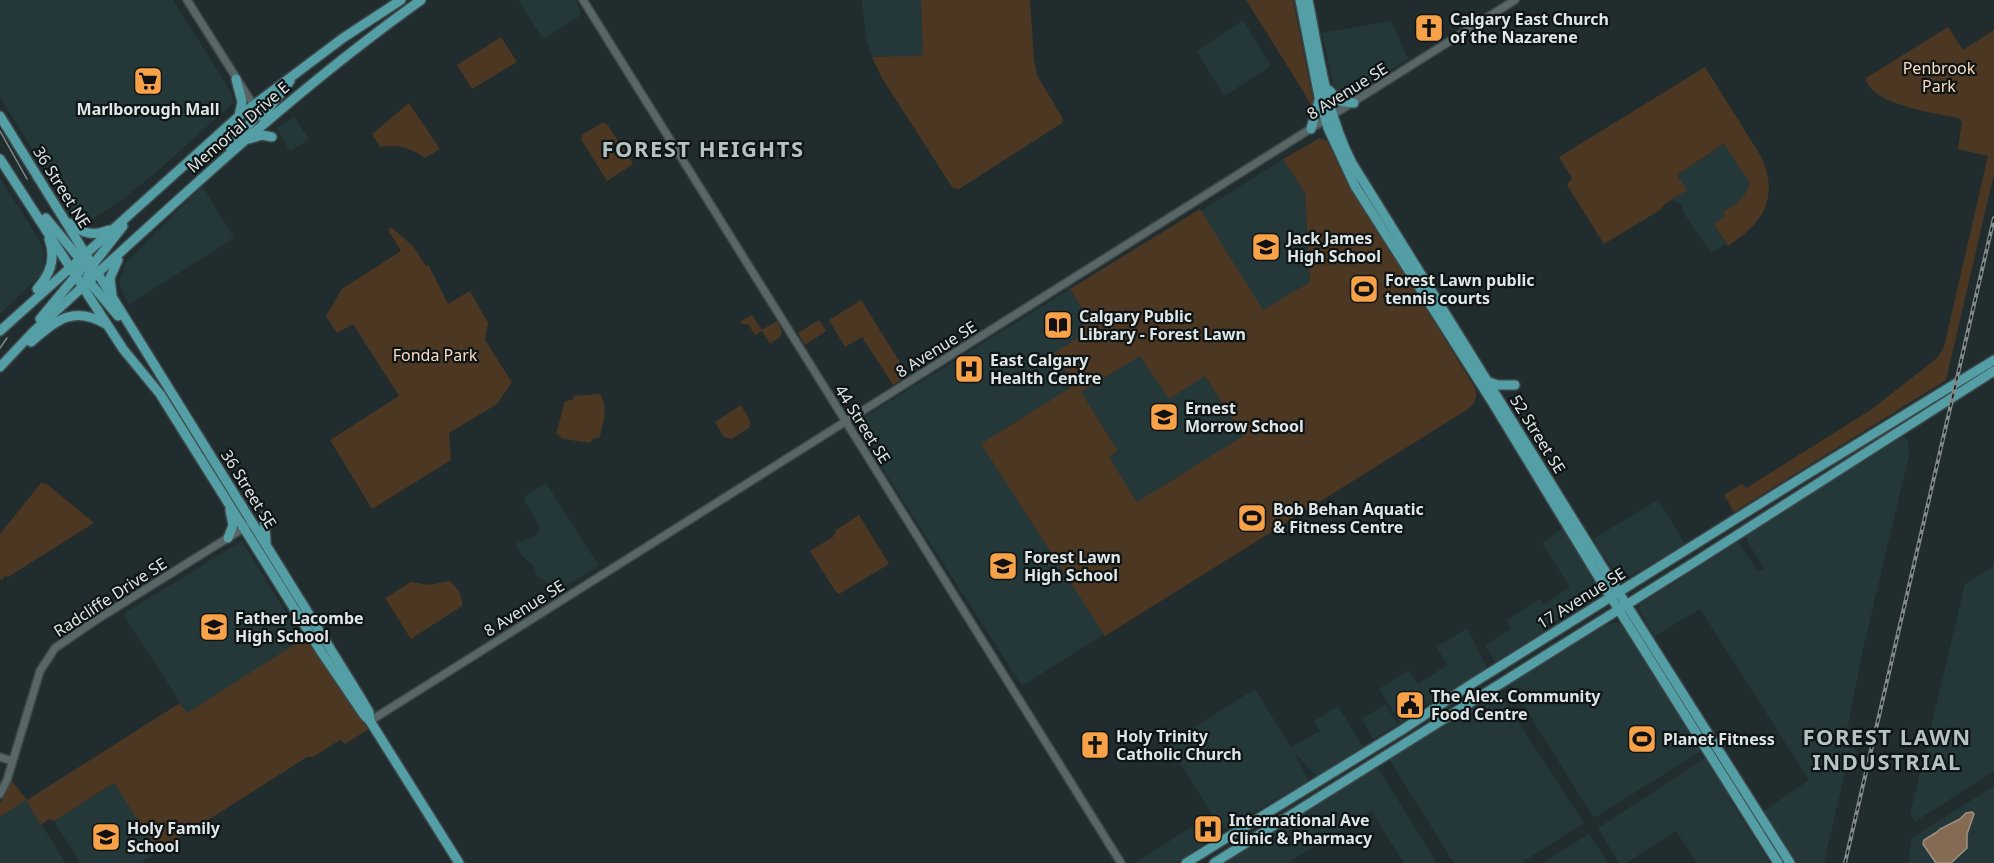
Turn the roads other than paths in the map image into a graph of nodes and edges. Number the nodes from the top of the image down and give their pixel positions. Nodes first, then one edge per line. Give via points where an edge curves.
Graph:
1 (187, 0) edge
2 (401, 0) edge
3 (421, 0) edge
4 (583, 0) edge
5 (1300, 0) edge
6 (1308, 0) edge
7 (1515, 0) edge
8 (302, 68) junction
9 (236, 79) junction
10 (1326, 86) junction
11 (1319, 97) junction
12 (1354, 103) junction
13 (253, 105) junction
14 (0, 116) edge
15 (239, 116) junction
16 (261, 118) junction
17 (1330, 118) junction
18 (1309, 131) junction
19 (273, 137) dead end
20 (1332, 139) junction
21 (244, 141) junction
22 (0, 159) edge
23 (205, 176) junction
24 (34, 210) junction
25 (135, 210) junction
26 (41, 220) junction
27 (65, 220) junction
28 (115, 228) junction
29 (122, 252) junction
30 (85, 270) junction
31 (112, 297) junction
32 (19, 312) junction
33 (108, 326) junction
34 (129, 326) junction
35 (0, 331) edge
36 (7, 359) junction
37 (1994, 360) edge
38 (0, 367) edge
39 (1994, 371) edge
40 (1489, 382) junction
41 (1515, 385) dead end
42 (845, 422) junction
43 (228, 502) junction
44 (264, 516) dead end
45 (248, 525) junction
46 (228, 538) junction
47 (267, 547) junction
48 (1615, 594) junction
49 (1622, 607) junction
50 (370, 721) junction
51 (0, 757) edge
52 (12, 761) junction
53 (0, 794) edge
54 (459, 863) edge
55 (1121, 863) edge
56 (1186, 863) edge
57 (1214, 863) edge
58 (1778, 863) edge
59 (1790, 863) edge

1 - 9 street
2 - 8 main road, Memorial Drive E
3 - 16 main road, Memorial Drive E
4 - 42 street, 44 Street SE
5 - 11 main road, 52 Street SE
6 - 10 main road, 52 Street SE
7 - 12 street, 8 Avenue SE
8 - 13 main road, Memorial Drive E
8 - 16 main road
9 - 13 street
9 - 15 main road via 242,102
10 - 12 main road via 1339,101
10 - 17 main road, 52 Street SE
11 - 17 main road, 52 Street SE
11 - 18 main road
12 - 17 street, 8 Avenue SE
13 - 15 main road, Memorial Drive E
13 - 16 street
14 - 27 main road, 36 Street NE
15 - 25 main road, Memorial Drive E
16 - 21 main road, Memorial Drive E
16 - 23 main road
17 - 18 street, 8 Avenue SE
17 - 20 main road, 52 Street SE
17 - 40 main road, 52 Street SE via 1362,180
18 - 20 main road
18 - 42 street, 8 Avenue SE
19 - 21 main road via 262,135
20 - 48 main road, 52 Street SE via 1355,186
21 - 23 main road, Memorial Drive E
22 - 24 main road
23 - 29 main road, Memorial Drive E
24 - 26 main road
24 - 30 main road via 45,217
25 - 28 main road, Memorial Drive E
25 - 30 main road
26 - 30 main road
26 - 32 main road via 52,249 52,263 45,281
27 - 28 main road via 90,234
27 - 30 main road, 36 Street NE
28 - 30 main road, Memorial Drive E
29 - 30 main road, Memorial Drive E
29 - 31 main road via 110,278
30 - 31 main road, 36 Street SE
30 - 32 main road
30 - 33 main road, 36 Street SE
30 - 34 main road
30 - 36 main road
31 - 34 main road, 36 Street SE
32 - 35 main road
33 - 36 main road via 95,318 73,315 48,328
33 - 43 main road, 36 Street SE via 160,394
34 - 45 main road, 36 Street SE
36 - 38 main road
37 - 48 main road, 17 Avenue SE
39 - 49 main road, 17 Avenue SE
40 - 41 main road
40 - 48 main road, 52 Street SE
42 - 50 street, 8 Avenue SE
42 - 55 street, 44 Street SE
43 - 45 main road, 36 Street SE
43 - 46 main road via 233,525
44 - 47 main road
45 - 46 street, Radcliffe Drive SE
45 - 47 main road, 36 Street SE
45 - 50 main road, 36 Street SE via 322,653
46 - 52 street, Radcliffe Drive SE via 55,648 40,671
47 - 50 main road, 36 Street SE via 369,712
48 - 49 main road, 52 Street SE
48 - 56 main road, 17 Avenue SE
49 - 57 main road, 17 Avenue SE
49 - 58 main road, 52 Street SE
49 - 59 main road, 52 Street SE
50 - 54 main road, 36 Street SE
51 - 52 street
52 - 53 street, Radcliffe Drive SE

